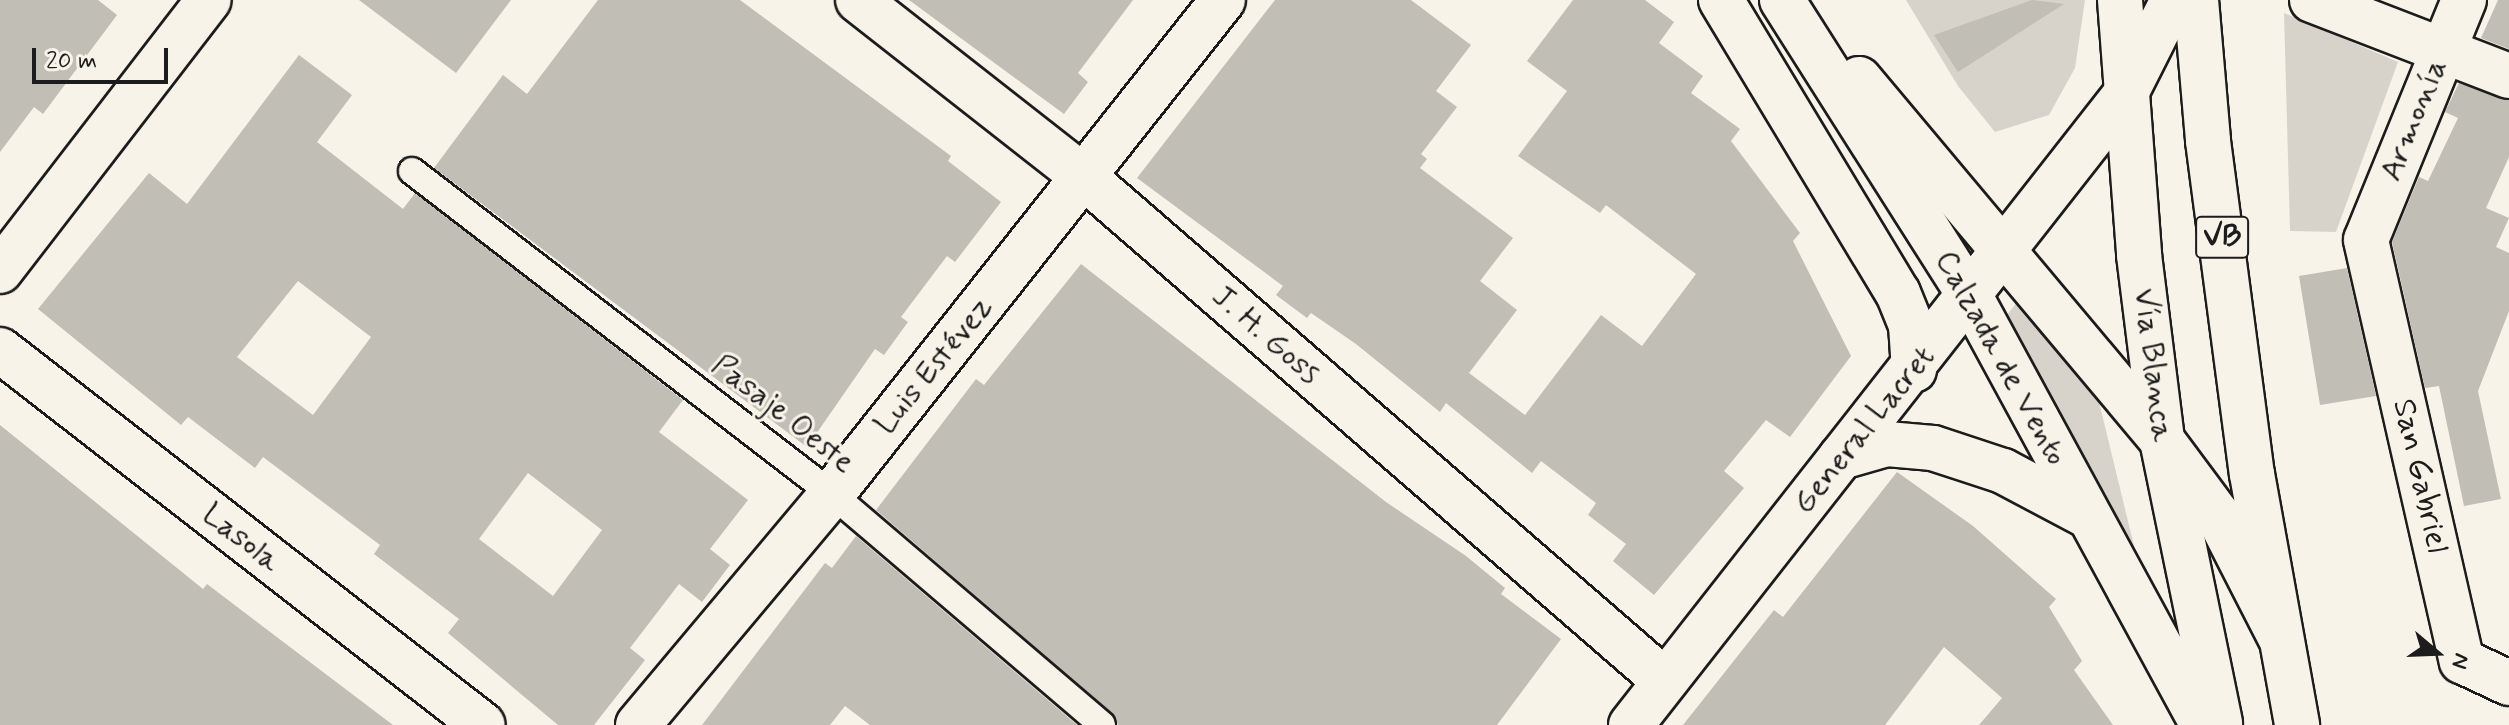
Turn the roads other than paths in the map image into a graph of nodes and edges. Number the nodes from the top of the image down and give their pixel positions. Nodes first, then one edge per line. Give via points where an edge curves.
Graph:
1 (209, 0) edge
2 (858, 0) edge
3 (1223, 0) edge
4 (1721, 0) edge
5 (1782, 0) edge
6 (1791, 0) edge
7 (2120, 0) edge
8 (2173, 0) edge
9 (2196, 0) edge
10 (2312, 0) edge
11 (2464, 0) edge
12 (2443, 48) junction
13 (2509, 76) edge
14 (2125, 95) junction
15 (412, 171) dead end
16 (1084, 177) junction
17 (2366, 240) joint
18 (2006, 249) junction
19 (0, 271) edge
20 (1971, 298) junction
21 (0, 350) edge
22 (1914, 370) junction
23 (2162, 440) junction
24 (1841, 457) junction
25 (832, 494) junction
26 (2086, 515) junction
27 (2280, 637) junction
28 (1665, 681) junction
29 (2509, 683) edge
30 (483, 725) edge
31 (638, 725) edge
32 (1102, 725) edge
33 (1631, 725) edge
34 (2203, 725) edge
35 (2221, 725) edge
36 (2297, 725) edge

1 - 19 main road
2 - 16 main road, J. H. Goss
3 - 16 main road, Luis Estévez
4 - 22 main road via 1898,293 1911,325
5 - 20 main road, Calzada de Vento
6 - 18 main road, Calzada de Vento
7 - 14 main road, Vía Blanca
8 - 14 main road, General Lacret
9 - 27 main road, VB via 2252,474
10 - 12 main road
11 - 12 main road, Armonía
12 - 13 main road
12 - 17 main road, Armonía
14 - 18 main road, General Lacret
14 - 23 main road, Vía Blanca
15 - 25 lane, Pasaje Oeste
16 - 25 main road, Luis Estévez
16 - 28 main road, J. H. Goss
17 - 29 main road, San Gabriel via 2462,661
18 - 20 main road, General Lacret
18 - 23 main road, Calzada de Vento
20 - 22 main road, General Lacret
20 - 26 main road, Calzada de Vento
21 - 30 main road, Lasola
22 - 24 main road, General Lacret
23 - 27 main road, Calzada de Vento via 2217,514
23 - 35 main road, Vía Blanca
24 - 26 main road via 1887,444 1933,448 2003,471
24 - 28 main road, General Lacret
25 - 31 main road, Luis Estévez
25 - 32 lane, Pasaje Oeste
26 - 34 main road, Calzada de Vento
27 - 36 main road, VB
28 - 33 main road, General Lacret

